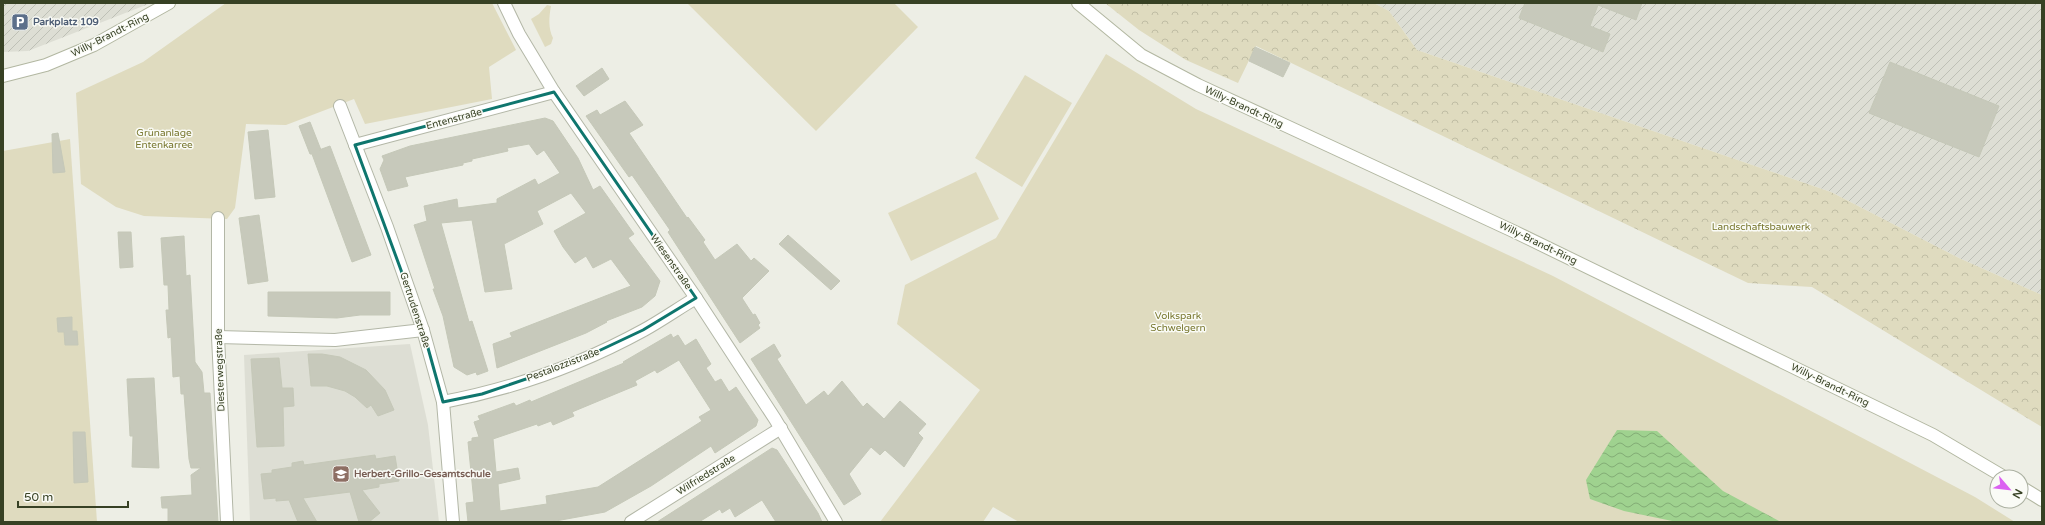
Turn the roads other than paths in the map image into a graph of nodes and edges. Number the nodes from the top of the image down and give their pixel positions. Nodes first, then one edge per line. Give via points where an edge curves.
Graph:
1 (169, 3) edge
2 (504, 3) edge
3 (1078, 3) edge
4 (3, 76) edge
5 (554, 92) junction
6 (340, 106) dead end
7 (355, 145) junction
8 (218, 218) dead end
9 (696, 298) junction
10 (423, 330) junction
11 (218, 337) junction
12 (443, 402) junction
13 (781, 428) junction
14 (1990, 469) edge
15 (2029, 492) edge
16 (2042, 500) edge
17 (227, 522) edge
18 (453, 522) edge
19 (631, 522) edge
20 (836, 522) edge

1 - 4 street, Willy-Brandt-Ring via 94,46 46,65
2 - 5 street, Wiesenstraße via 519,34
3 - 14 street, Willy-Brandt-Ring via 1141,55 1198,85 1520,235 1933,435
5 - 7 street, Entenstraße
5 - 9 street, Wiesenstraße
6 - 7 street, Gertrudenstraße
7 - 10 street, Gertrudenstraße
8 - 11 street, Diesterwegstraße
9 - 12 street, Pestalozzistraße via 643,330 573,363 482,394
9 - 13 street, Wiesenstraße
10 - 11 street via 335,340
10 - 12 street, Gertrudenstraße
11 - 17 street, Diesterwegstraße
12 - 18 street, Gertrudenstraße
13 - 19 street, Wilfriedstraße
13 - 20 street, Wiesenstraße
15 - 16 street

